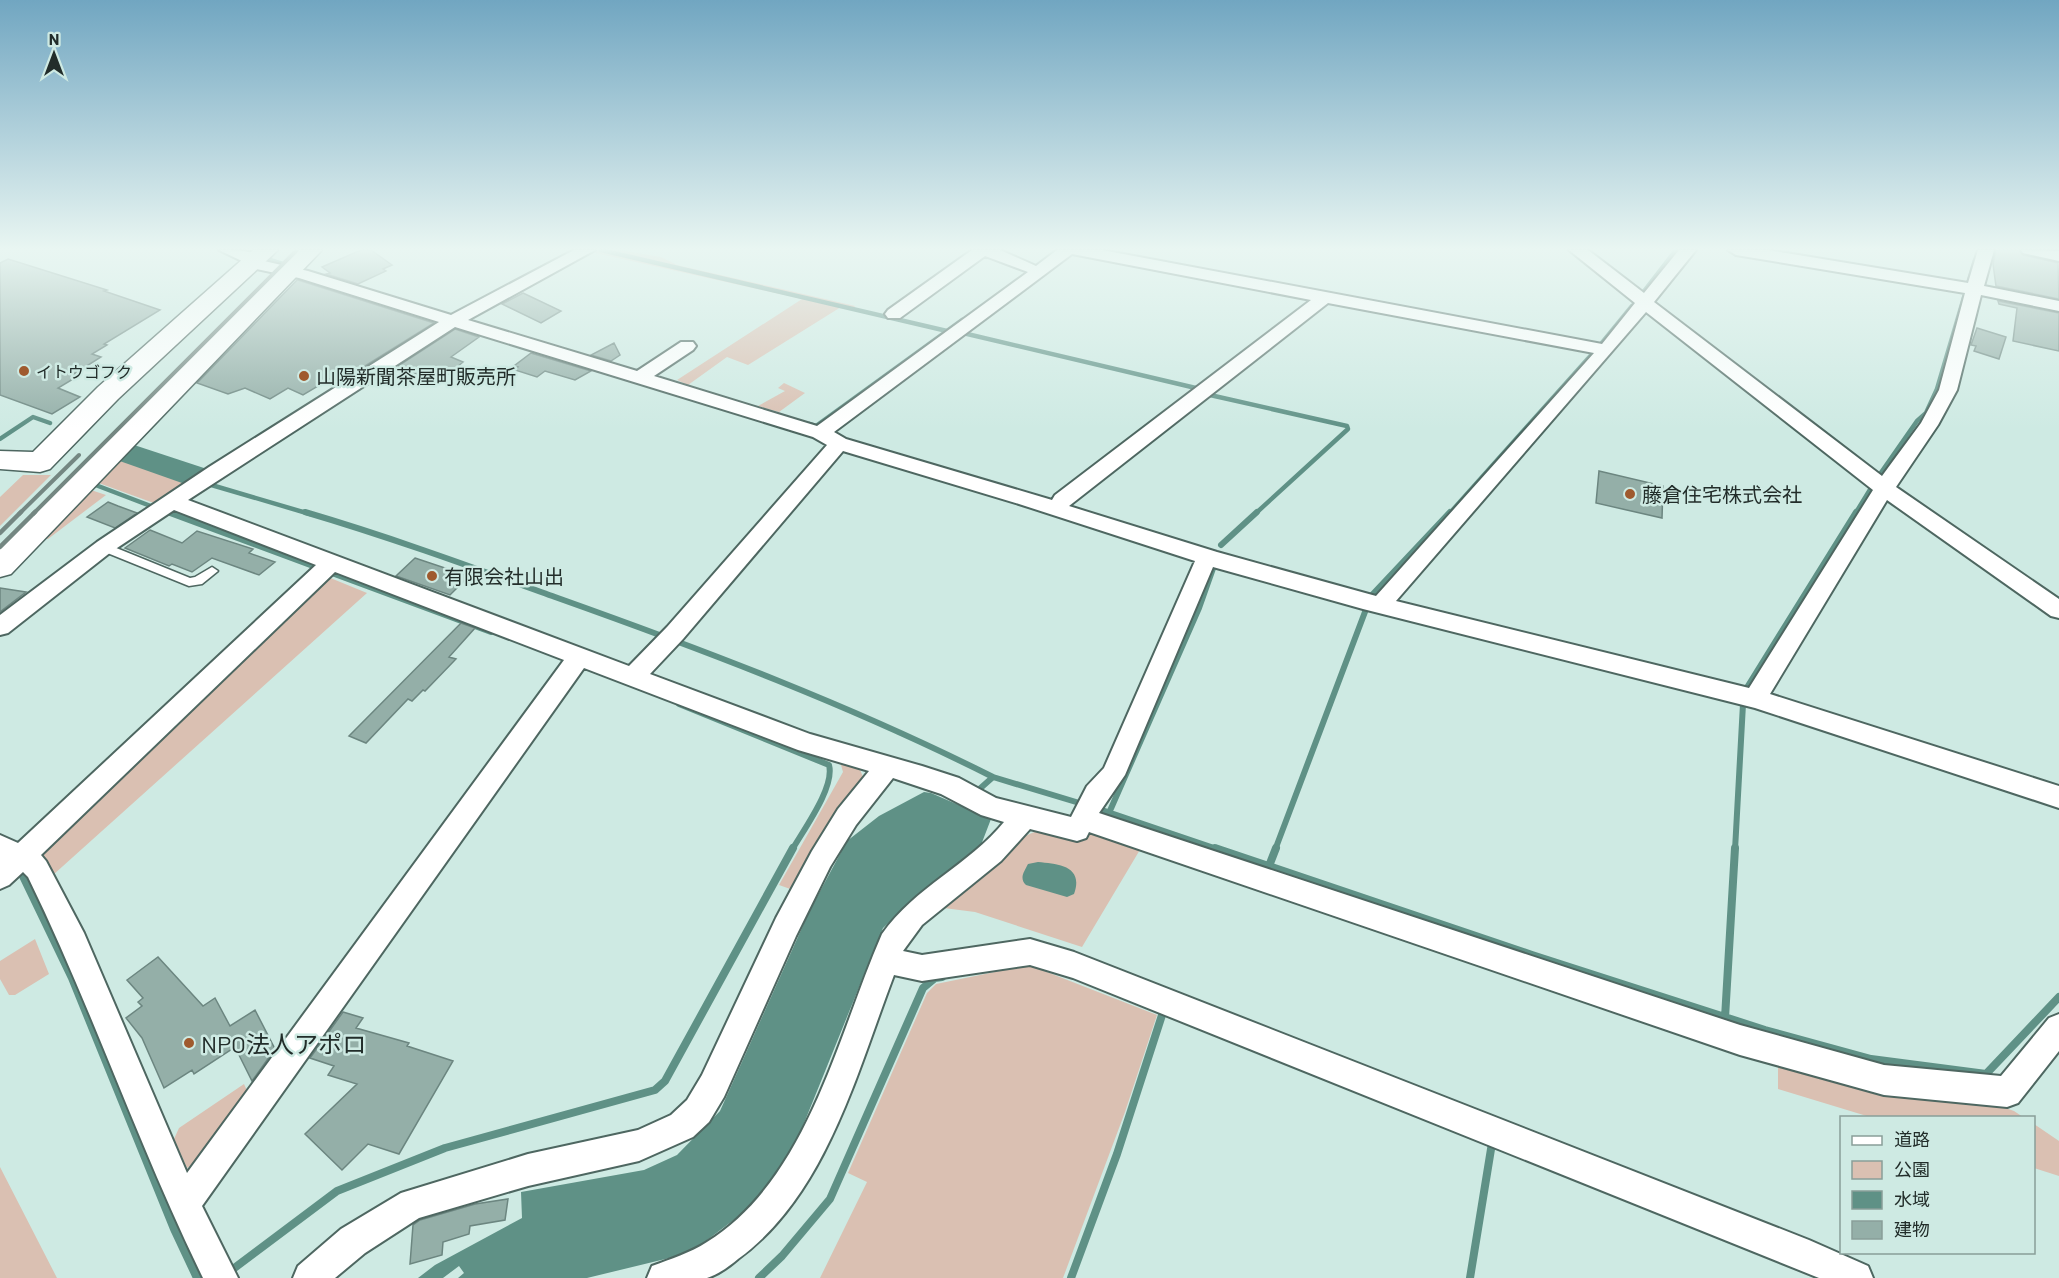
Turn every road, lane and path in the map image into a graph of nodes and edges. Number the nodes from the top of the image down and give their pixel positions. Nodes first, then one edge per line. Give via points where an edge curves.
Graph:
1 (215, 310) edge
2 (233, 310) edge
3 (417, 310) edge
4 (474, 310) edge
5 (900, 310) edge
6 (987, 310) edge
7 (1309, 310) edge
8 (1388, 310) edge
9 (1638, 310) edge
10 (1651, 310) edge
11 (1964, 310) edge
12 (894, 314) dead end
13 (453, 321) junction
14 (687, 346) dead end
15 (1600, 348) junction
16 (642, 375) junction
17 (820, 433) junction
18 (844, 444) junction
19 (0, 460) edge
20 (40, 462) junction
21 (99, 465) junction
22 (1884, 488) junction
23 (173, 502) junction
24 (1059, 505) junction
25 (105, 547) junction
26 (1214, 559) junction
27 (0, 566) edge
28 (327, 567) junction
29 (212, 571) dead end
30 (1378, 602) junction
31 (2059, 610) edge
32 (0, 627) edge
33 (577, 661) junction
34 (634, 676) junction
35 (1748, 697) junction
36 (887, 766) junction
37 (2059, 797) edge
38 (1088, 810) junction
39 (1023, 818) junction
40 (15, 861) edge
41 (885, 960) junction
42 (2059, 1028) edge
43 (184, 1204) junction
44 (219, 1274) edge
45 (310, 1278) edge
46 (664, 1278) edge
47 (1856, 1278) edge

1 - 20 street via 108,393
2 - 21 street
3 - 13 street
4 - 13 street
5 - 12 street
6 - 17 street
7 - 24 street
8 - 15 street
9 - 15 street
10 - 22 street
11 - 22 street via 1956,362 1941,404
13 - 16 street
13 - 23 street
14 - 16 street
15 - 30 street
16 - 17 street
17 - 18 street
18 - 24 street
18 - 34 street
19 - 20 street
20 - 21 street
21 - 27 street
22 - 31 street
22 - 35 street
23 - 25 street
23 - 28 street
24 - 26 street
25 - 29 lane via 189,582
25 - 32 street
26 - 30 street
26 - 38 street via 1113,775
28 - 33 street
28 - 40 street
30 - 35 street
33 - 34 street
33 - 43 street
34 - 36 street via 807,743
35 - 37 street
36 - 39 street via 950,786 990,807
36 - 45 street via 821,860 699,1112 682,1126 639,1145 528,1170 412,1204 353,1241
38 - 39 street via 1077,830
38 - 42 street via 1740,1040 1884,1080 2007,1092
39 - 41 street via 995,851 916,912 902,927
40 - 43 street via 74,942
41 - 46 street via 821,1126 771,1207 739,1240 712,1260
41 - 47 street via 922,968 1030,952 1074,965
43 - 44 street

